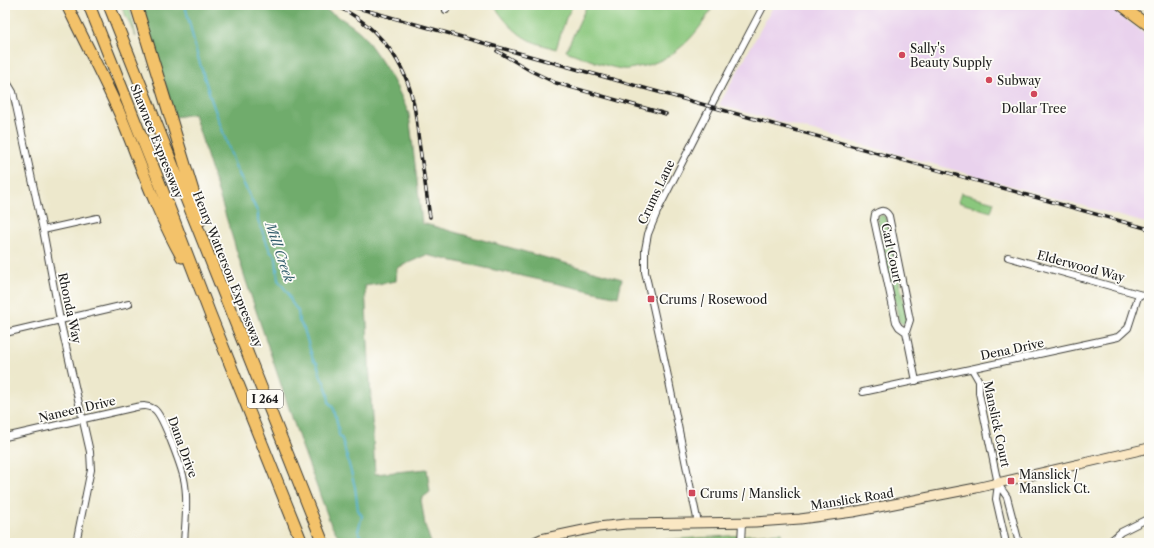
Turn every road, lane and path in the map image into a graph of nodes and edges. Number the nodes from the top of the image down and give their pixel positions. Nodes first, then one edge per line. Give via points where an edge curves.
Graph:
1 (67, 5) edge
2 (89, 5) edge
3 (109, 5) edge
4 (136, 5) edge
5 (764, 5) edge
6 (1121, 5) edge
7 (1149, 26) edge
8 (5, 81) edge
9 (97, 218) dead end
10 (43, 230) junction
11 (208, 254) junction
12 (1008, 257) dead end
13 (199, 287) junction
14 (1139, 294) junction
15 (1149, 296) edge
16 (129, 304) dead end
17 (60, 320) junction
18 (906, 332) junction
19 (5, 333) edge
20 (972, 369) junction
21 (916, 381) junction
22 (863, 392) dead end
23 (154, 409) joint
24 (83, 419) junction
25 (5, 437) edge
26 (1149, 448) edge
27 (998, 484) junction
28 (1149, 518) edge
29 (742, 522) junction
30 (698, 523) junction
31 (76, 543) edge
32 (184, 543) edge
33 (302, 543) edge
34 (323, 543) edge
35 (532, 543) edge
36 (741, 543) edge
37 (1006, 543) edge
38 (1019, 543) edge
39 (1108, 543) edge

1 - 13 highway via 118,110 173,241
2 - 13 highway, Shawnee Expressway / I 264
3 - 11 highway, Henry Watterson Expressway / I 264
4 - 11 highway via 197,204
5 - 30 street, Crums Lane via 656,212 645,250 645,272
6 - 7 main road
8 - 10 street, Rhonda Way via 12,92
9 - 10 street
10 - 17 street, Rhonda Way
11 - 34 highway, Henry Watterson Expressway / I 264
12 - 14 street, Elderwood Way
13 - 33 highway, I 264
14 - 15 street, Elderwood Way
14 - 20 street, Dena Drive via 1128,328 1118,337
16 - 17 street
17 - 19 street
17 - 24 street, Rhonda Way
18 - 18 street, Carl Court via 910,320 889,216 883,210 875,214 874,220 896,322 898,327
18 - 21 street, Carl Court
20 - 21 street, Dena Drive
20 - 27 street, Manslick Court via 979,381 979,394
21 - 22 street, Dena Drive
23 - 24 street, Naneen Drive via 142,406
23 - 32 street, Dana Drive via 164,424 184,479
24 - 25 street, Naneen Drive
24 - 31 street, Rhonda Way via 91,470
26 - 27 main road, Manslick Road
27 - 29 main road, Manslick Road via 846,514
27 - 37 street via 996,499
27 - 38 street via 1007,497
28 - 39 street via 1121,532
29 - 30 main road, Manslick Road
29 - 36 street
30 - 35 main road, Manslick Road via 619,524

